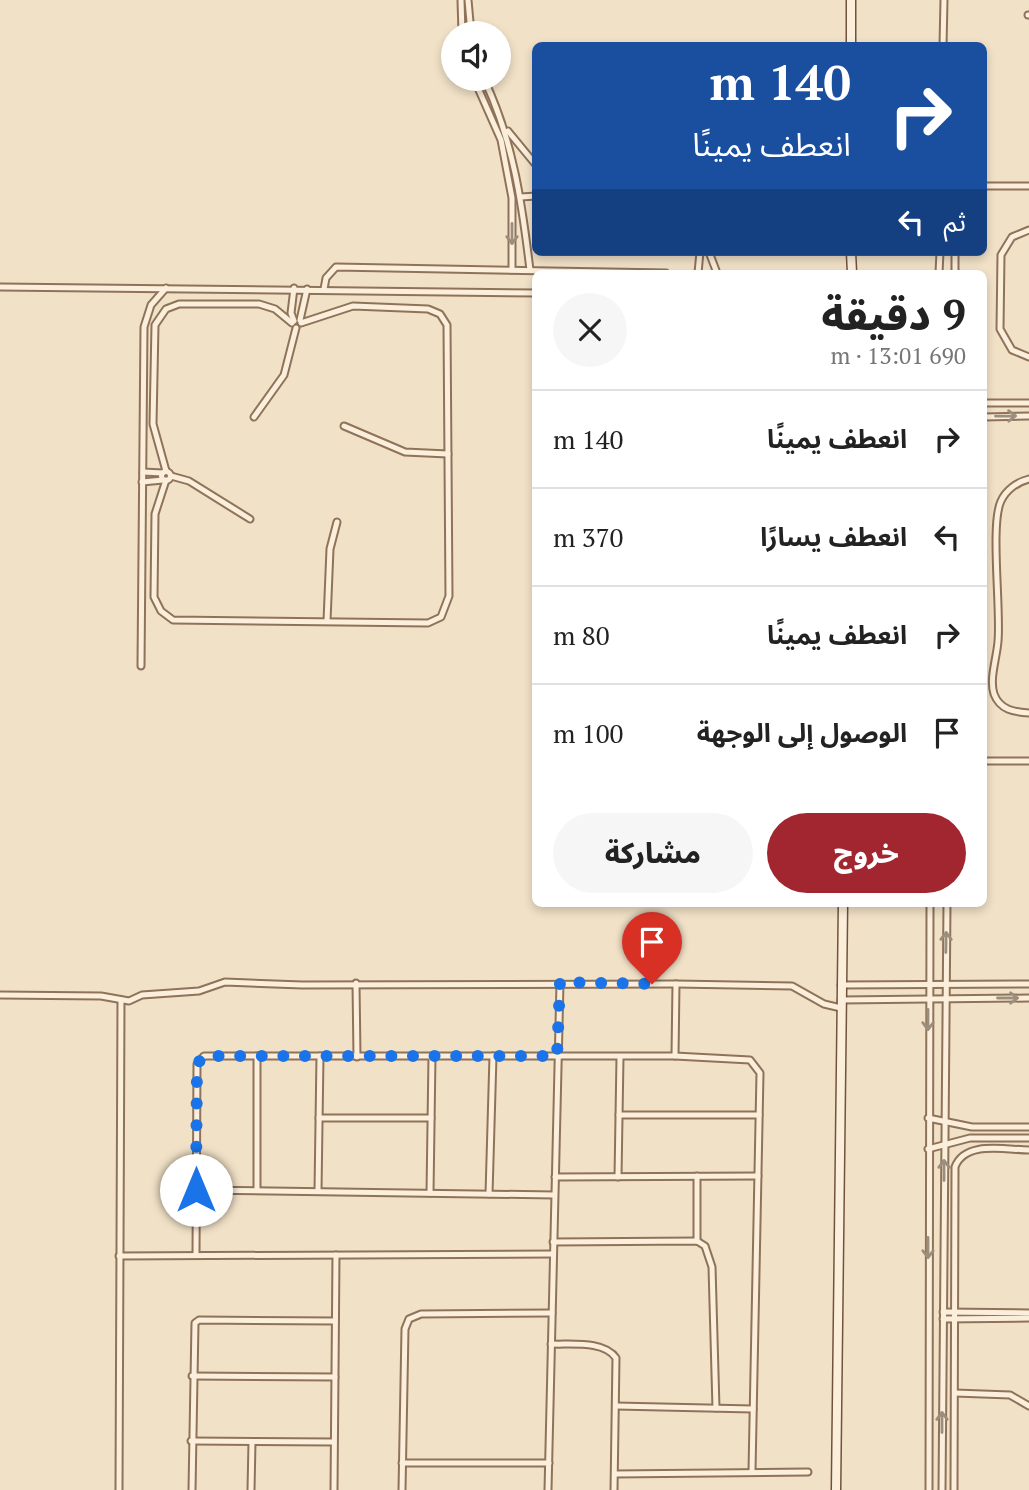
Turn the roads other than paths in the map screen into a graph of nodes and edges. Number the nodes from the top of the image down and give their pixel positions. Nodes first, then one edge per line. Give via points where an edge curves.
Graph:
1 (461, 0) edge
2 (468, 0) edge
3 (851, 0) edge
4 (944, 0) edge
5 (462, 21) edge
6 (470, 21) edge
7 (851, 42) edge
8 (943, 42) edge
9 (479, 91) edge
10 (489, 91) edge
11 (506, 129) junction
12 (532, 160) edge
13 (1029, 186) edge
14 (987, 187) edge
15 (532, 196) edge
16 (522, 197) junction
17 (512, 198) junction
18 (1029, 230) edge
19 (512, 270) junction
20 (530, 270) joint
21 (0, 287) edge
22 (166, 288) junction
23 (294, 288) junction
24 (307, 289) junction
25 (324, 289) junction
26 (532, 293) edge
27 (297, 323) junction
28 (1029, 357) edge
29 (987, 403) edge
30 (1029, 403) edge
31 (254, 416) dead end
32 (1029, 416) edge
33 (987, 417) edge
34 (344, 426) dead end
35 (448, 454) junction
36 (143, 472) junction
37 (166, 476) junction
38 (1029, 479) edge
39 (142, 482) junction
40 (250, 519) dead end
41 (337, 522) dead end
42 (327, 621) junction
43 (141, 666) dead end
44 (1029, 713) edge
45 (987, 761) edge
46 (1029, 761) edge
47 (843, 907) edge
48 (930, 907) edge
49 (947, 907) edge
50 (560, 982) junction
51 (356, 983) junction
52 (676, 984) junction
53 (929, 984) junction
54 (945, 984) junction
55 (1029, 984) edge
56 (841, 985) junction
57 (0, 995) edge
58 (928, 998) junction
59 (945, 998) junction
60 (1029, 998) edge
61 (121, 1000) junction
62 (841, 1004) junction
63 (257, 1056) junction
64 (320, 1056) junction
65 (432, 1056) junction
66 (493, 1056) junction
67 (557, 1056) junction
68 (675, 1056) junction
69 (357, 1057) junction
70 (620, 1057) junction
71 (619, 1115) junction
72 (759, 1115) junction
73 (319, 1118) junction
74 (431, 1118) junction
75 (928, 1118) junction
76 (944, 1121) junction
77 (1029, 1127) edge
78 (1029, 1138) edge
79 (944, 1144) junction
80 (928, 1149) junction
81 (1029, 1150) edge
82 (758, 1176) junction
83 (555, 1177) junction
84 (618, 1177) junction
85 (698, 1177) junction
86 (196, 1190) junction
87 (257, 1191) junction
88 (318, 1191) junction
89 (430, 1193) junction
90 (489, 1194) junction
91 (554, 1195) junction
92 (697, 1241) junction
93 (554, 1242) junction
94 (195, 1255) junction
95 (336, 1255) junction
96 (553, 1255) junction
97 (119, 1256) junction
98 (943, 1311) junction
99 (552, 1313) junction
100 (955, 1316) junction
101 (1029, 1316) edge
102 (943, 1319) junction
103 (335, 1321) junction
104 (551, 1344) junction
105 (192, 1376) junction
106 (335, 1377) junction
107 (955, 1393) junction
108 (616, 1406) junction
109 (1029, 1406) edge
110 (716, 1408) junction
111 (753, 1409) junction
112 (191, 1441) junction
113 (252, 1442) junction
114 (334, 1442) junction
115 (402, 1463) junction
116 (549, 1463) junction
117 (752, 1471) junction
118 (807, 1472) dead end
119 (615, 1474) junction
120 (119, 1490) edge
121 (192, 1490) edge
122 (251, 1490) edge
123 (334, 1490) edge
124 (402, 1490) edge
125 (548, 1490) edge
126 (614, 1490) edge
127 (836, 1490) edge
128 (929, 1490) edge
129 (942, 1490) edge
130 (954, 1490) edge

1 - 5 street
2 - 6 street
3 - 7 street
4 - 8 street
9 - 17 street via 501,141
10 - 11 street
11 - 12 street
11 - 16 street
13 - 14 street
15 - 16 street
16 - 17 street
16 - 20 street
17 -> 19 street
18 - 28 street via 1012,237 1001,255 1000,328 1012,350
19 - 20 street
19 - 25 street via 336,267 326,278
21 - 22 street
22 - 23 street
22 - 36 street via 151,305 144,327
23 - 24 street
23 - 27 street via 291,315
24 - 25 street
24 - 27 street
25 - 26 street
27 - 31 street via 284,375
27 - 35 street via 353,306 428,309 440,314 449,331
27 - 37 street via 260,304 179,304 161,313 155,325 153,424
29 - 30 street
33 -> 32 street
34 - 35 street via 405,452
35 - 42 street via 446,611 428,623
36 - 37 street
36 - 39 street
37 - 39 street
37 - 40 street via 189,481
37 - 42 street via 155,514 154,597 166,616 180,621
38 - 44 street via 1009,489 997,513 999,629 992,685 1005,708
39 - 43 street
41 - 42 street via 330,549
45 - 46 street
47 - 56 street
48 - 53 street
54 -> 49 street
50 - 51 street
50 - 52 street
50 - 67 street
51 - 61 street via 225,982 195,991
51 - 69 street
52 - 62 street via 792,986 824,1004
52 - 68 street
53 - 54 street
53 - 56 street
53 - 58 street
54 - 55 street
54 - 59 street
56 - 62 street
57 - 61 street
58 - 59 street
58 - 62 street
58 -> 75 street
59 -> 60 street
59 - 76 street
61 - 97 street
62 - 127 street
63 - 64 street
63 - 86 street via 204,1056 198,1061
63 - 87 street
64 - 69 street
64 - 73 street
65 - 66 street
65 - 69 street
65 - 74 street
66 - 67 street
66 - 90 street
67 - 70 street
67 - 83 street
68 - 70 street
68 - 72 street via 750,1060 760,1073
70 - 71 street
71 - 72 street
71 - 84 street
72 - 82 street
73 - 74 street
73 - 88 street
74 - 89 street
75 - 76 street
75 - 80 street
76 - 77 street via 972,1127
76 - 79 street
78 - 79 street via 970,1138
79 - 80 street
98 -> 79 street
80 -> 128 street
81 - 100 street via 974,1150 957,1162
82 - 85 street
82 - 111 street
83 - 84 street
83 - 91 street
84 - 85 street
85 - 92 street
86 - 87 street
86 - 94 street
87 - 88 street
88 - 89 street
89 - 90 street
90 - 91 street
91 - 93 street
92 - 93 street
92 - 110 street via 705,1246 712,1267
93 - 96 street
94 - 95 street
94 - 97 street
95 - 96 street
95 - 103 street
96 - 99 street
97 - 120 street
98 - 100 street
98 - 102 street
99 - 104 street
99 - 115 street via 421,1314 409,1319 405,1329
100 - 101 street
100 - 102 street
100 - 107 street
129 -> 102 street
103 - 105 street via 199,1320 193,1327
103 - 106 street
104 - 108 street via 612,1352 618,1363
104 - 116 street
105 - 106 street
105 - 112 street
106 - 114 street
107 - 109 street via 1010,1395
107 - 130 street
108 - 110 street
108 - 119 street
110 - 111 street
111 - 117 street
112 - 113 street
112 - 121 street
113 - 114 street
113 - 122 street
114 - 123 street
115 - 116 street
115 - 124 street
116 - 125 street
117 - 118 street
117 - 119 street
119 - 126 street

